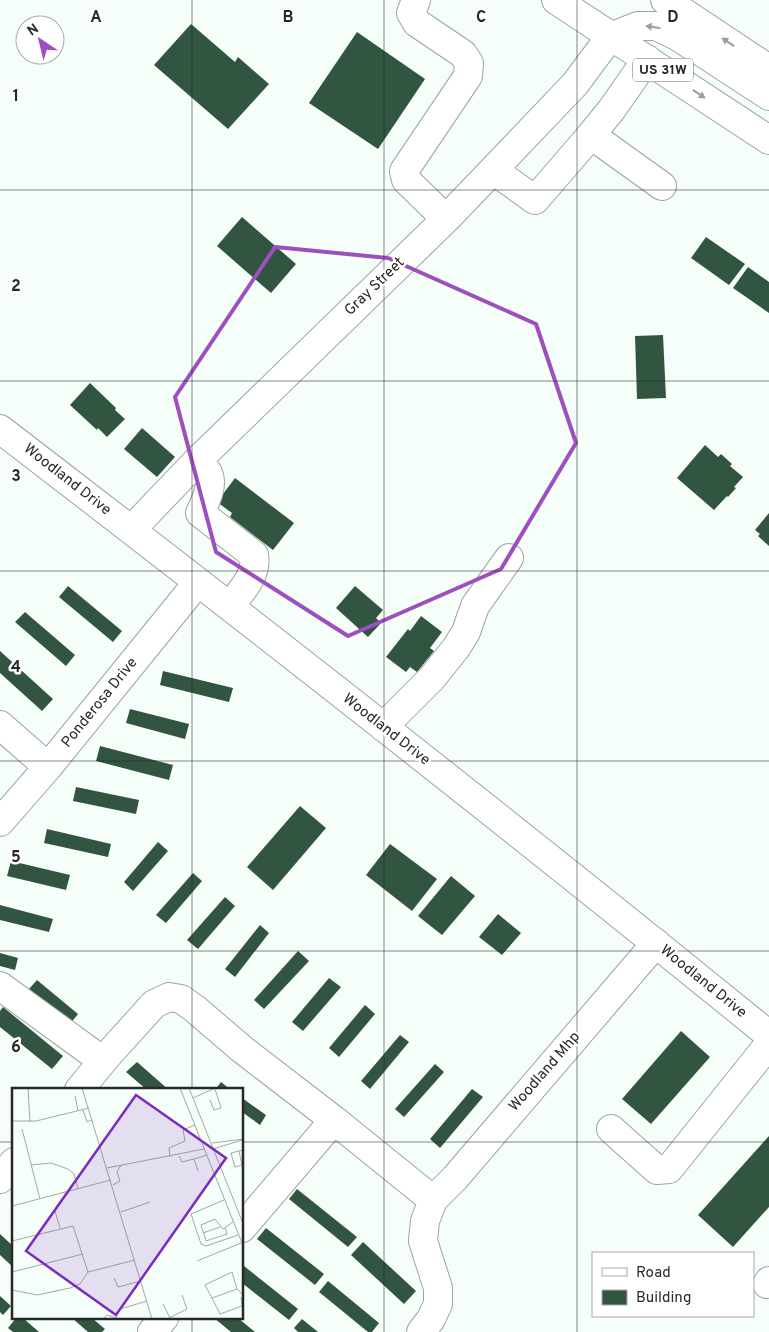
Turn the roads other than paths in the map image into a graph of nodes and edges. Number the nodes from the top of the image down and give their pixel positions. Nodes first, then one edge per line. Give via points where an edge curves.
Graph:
1 (416, 0) edge
2 (556, 0) edge
3 (665, 0) edge
4 (610, 37) junction
5 (647, 59) junction
6 (769, 69) edge
7 (769, 96) edge
8 (591, 135) junction
9 (769, 140) edge
10 (493, 170) junction
11 (662, 186) dead end
12 (446, 219) junction
13 (0, 429) edge
14 (196, 462) junction
15 (131, 530) junction
16 (509, 558) dead end
17 (198, 582) junction
18 (230, 606) junction
19 (0, 726) edge
20 (383, 728) junction
21 (48, 767) junction
22 (0, 822) edge
23 (656, 943) junction
24 (0, 986) edge
25 (769, 1035) edge
26 (769, 1044) edge
27 (103, 1061) junction
28 (81, 1088) edge
29 (334, 1120) junction
30 (611, 1129) dead end
31 (12, 1164) edge
32 (0, 1179) edge
33 (433, 1200) junction
34 (244, 1226) edge
35 (162, 1320) edge
36 (152, 1332) edge
37 (421, 1332) edge

1 - 12 main road via 411,13 417,23 463,54 469,63 468,76 404,171 406,180
2 - 4 main road, US 31W
6 -> 3 main road
4 - 5 main road, US 31W
7 -> 4 main road via 656,26 638,26
4 - 10 main road, Gray Street via 575,84
5 - 8 main road
5 -> 9 main road, US 31W
8 - 10 main road via 535,200
8 - 11 main road
10 - 12 main road, Gray Street
12 - 14 main road, Gray Street
13 - 15 main road, Woodland Drive
14 - 15 main road, Gray Street
14 - 18 main road via 208,472 210,480 200,513 254,555 256,565 250,578
15 - 17 main road, Woodland Drive
16 - 20 main road via 474,606 466,632 456,648
17 - 18 main road, Woodland Drive
17 - 21 main road, Ponderosa Drive
18 - 20 main road, Woodland Drive
19 - 21 main road
20 - 23 main road, Woodland Drive
21 - 22 main road, Ponderosa Drive
23 - 25 main road, Woodland Drive
23 - 33 main road, Woodland Mhp
24 - 27 main road
26 - 30 main road via 669,1169 657,1170
27 - 28 main road
27 - 29 main road via 154,1004 169,998 181,999
29 - 33 main road
29 - 34 main road
31 - 32 main road
33 - 37 main road, Woodland Mhp via 425,1221 423,1241 438,1288 438,1304
35 - 36 main road

